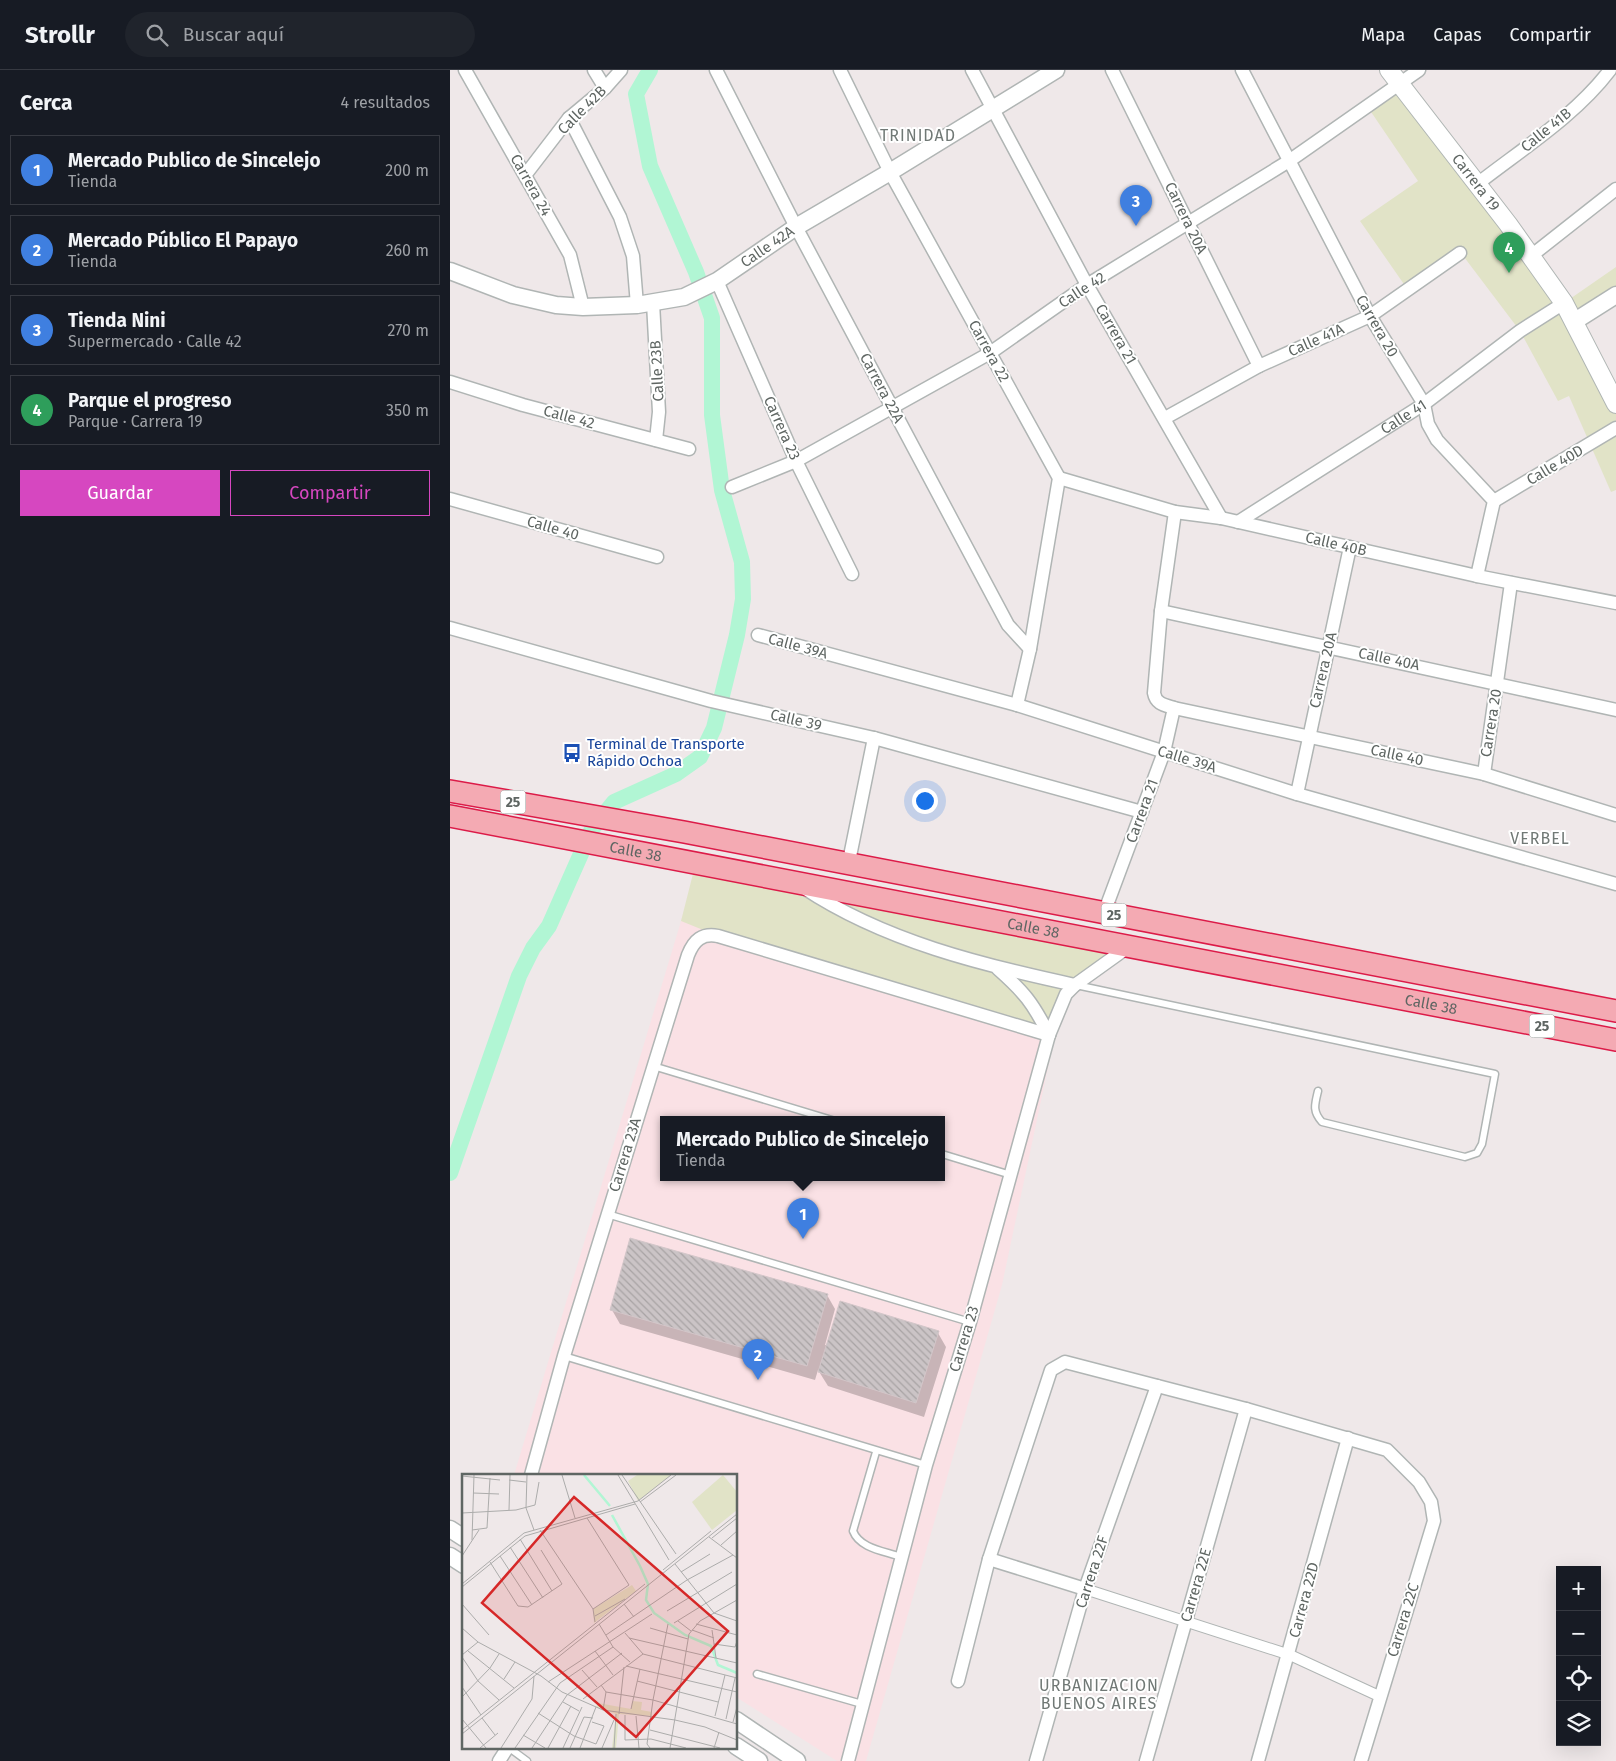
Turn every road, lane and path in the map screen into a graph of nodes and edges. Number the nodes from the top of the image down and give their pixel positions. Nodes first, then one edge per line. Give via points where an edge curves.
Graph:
1 (465, 70) edge
2 (594, 70) edge
3 (621, 70) edge
4 (716, 70) edge
5 (840, 70) edge
6 (972, 70) edge
7 (1056, 70) edge
8 (1112, 70) edge
9 (1242, 70) edge
10 (1419, 70) edge
11 (1610, 70) edge
12 (1393, 77) edge
13 (604, 88) junction
14 (992, 109) junction
15 (569, 118) junction
16 (1288, 161) junction
17 (890, 172) junction
18 (526, 174) junction
19 (1476, 184) junction
20 (1616, 189) edge
21 (1188, 223) junction
22 (796, 227) junction
23 (1460, 252) dead end
24 (1531, 256) junction
25 (450, 271) edge
26 (713, 283) junction
27 (1087, 285) junction
28 (1615, 297) edge
29 (1564, 303) junction
30 (645, 304) junction
31 (583, 307) junction
32 (1370, 316) junction
33 (1575, 322) junction
34 (990, 353) junction
35 (1258, 366) junction
36 (450, 382) edge
37 (1424, 404) junction
38 (1616, 404) edge
39 (892, 407) junction
40 (1165, 418) junction
41 (1616, 428) edge
42 (656, 440) junction
43 (689, 449) dead end
44 (796, 461) junction
45 (1059, 478) junction
46 (732, 487) dead end
47 (450, 499) edge
48 (1494, 501) junction
49 (1175, 512) junction
50 (1221, 518) junction
51 (1238, 522) junction
52 (1350, 547) junction
53 (656, 558) dead end
54 (852, 574) dead end
55 (1476, 576) junction
56 (1512, 583) junction
57 (1616, 603) edge
58 (1161, 611) junction
59 (450, 628) edge
60 (758, 635) dead end
61 (1329, 646) junction
62 (1030, 649) junction
63 (1498, 683) junction
64 (1017, 705) junction
65 (1174, 708) junction
66 (1616, 710) edge
67 (1308, 735) junction
68 (874, 738) junction
69 (1164, 752) junction
70 (1484, 774) junction
71 (450, 791) edge
72 (1297, 794) junction
73 (1142, 812) junction
74 (1616, 815) edge
75 (450, 816) edge
76 (848, 866) junction
77 (796, 883) junction
78 (1616, 884) edge
79 (1104, 913) junction
80 (1128, 947) junction
81 (997, 968) junction
82 (1075, 985) junction
83 (1616, 1012) edge
84 (1048, 1035) junction
85 (1616, 1040) edge
86 (654, 1066) junction
87 (1318, 1091) dead end
88 (819, 1116) edge
89 (945, 1155) edge
90 (1011, 1175) junction
91 (607, 1214) junction
92 (970, 1322) junction
93 (564, 1356) junction
94 (1157, 1386) junction
95 (1246, 1409) junction
96 (1348, 1438) junction
97 (876, 1452) junction
98 (926, 1465) junction
99 (531, 1474) edge
100 (450, 1529) edge
101 (462, 1537) edge
102 (450, 1556) edge
103 (901, 1557) junction
104 (989, 1559) junction
105 (462, 1565) edge
106 (1085, 1589) junction
107 (1186, 1623) junction
108 (1290, 1655) junction
109 (757, 1674) dead end
110 (958, 1681) dead end
111 (1380, 1696) junction
112 (862, 1704) junction
113 (738, 1721) edge
114 (738, 1747) edge
115 (507, 1748) edge
116 (509, 1748) edge
117 (499, 1761) edge
118 (527, 1761) edge
119 (758, 1761) edge
120 (797, 1761) edge
121 (848, 1761) edge
122 (1036, 1761) edge
123 (1146, 1761) edge
124 (1258, 1761) edge
125 (1361, 1761) edge

1 - 18 street, Carrera 24
2 - 13 street
3 - 13 street, Calle 42B
4 - 22 street, Carrera 22A
5 - 17 street, Carrera 22
6 - 14 street, Carrera 21
7 - 14 street, Calle 42A
8 - 21 street, Carrera 20A
9 - 16 street, Carrera 20
10 - 12 street, Calle 42
11 - 19 street, Calle 41B via 1562,118
12 - 16 street, Calle 42
12 - 19 main road, Carrera 19
13 - 15 street, Calle 42B
14 - 17 street, Calle 42A
14 - 27 street, Carrera 21
15 - 18 street, Calle 42B
15 - 30 street via 620,217
16 - 21 street, Calle 42
16 - 32 street, Carrera 20
17 - 22 street, Calle 42A
17 - 34 street, Carrera 22
18 - 31 street, Carrera 24 via 570,255
19 - 24 main road, Carrera 19
20 - 24 street
21 - 27 street, Calle 42
21 - 35 street, Carrera 20A
22 - 26 street, Calle 42A
22 - 39 street, Carrera 22A
23 - 32 street, Calle 41A
24 - 29 main road, Carrera 19
25 - 31 street, Calle 42A via 534,301
26 - 30 street, Calle 42A via 684,297
26 - 44 street, Carrera 23
27 - 34 street, Calle 42
27 - 40 street, Carrera 21
28 - 33 street
29 - 33 main road, Carrera 19
29 - 37 street, Calle 41 via 1520,331
30 - 31 street, Calle 42A
30 - 42 street, Calle 23B via 659,412
32 - 35 street, Calle 41A
32 - 37 street, Carrera 20
33 - 38 main road, Carrera 19
34 - 39 street, Calle 42
34 - 45 street, Carrera 22
35 - 40 street, Calle 41A
36 - 42 street, Calle 42
37 - 48 street, Carrera 20 via 1428,424 1437,440
37 - 51 street, Calle 41
39 - 44 street, Calle 42
39 - 62 street, Carrera 22A via 1008,625
40 - 50 street, Carrera 21
41 - 48 street, Calle 40D
42 - 43 street, Calle 42
44 - 46 street, Calle 42
44 - 54 street, Carrera 23
45 - 49 street, Calle 40B
45 - 62 street
47 - 53 street, Calle 40
48 - 55 street
49 - 50 street, Calle 40B
49 - 58 street
50 - 51 street, Calle 40B
51 - 52 street, Calle 40B
52 - 55 street, Calle 40B
52 - 61 street, Carrera 20A
55 - 56 street, Calle 40B
56 - 57 street, Calle 40B
56 - 63 street, Carrera 20
58 - 61 street, Calle 40A
58 - 65 street via 1154,693 1155,700
59 - 68 street, Calle 39 via 711,701
60 - 64 street, Calle 39A
61 - 63 street, Calle 40A
61 - 67 street, Carrera 20A
62 - 64 street
63 - 66 street, Calle 40A
63 - 70 street, Carrera 20
64 - 69 street, Calle 39A
65 - 67 street, Calle 40
65 - 69 street, Carrera 21
67 - 70 street, Calle 40
67 - 72 street, Carrera 20A
68 - 73 street, Calle 39
68 - 76 street
69 - 72 street, Calle 39A
69 - 73 street, Carrera 21
70 - 74 street, Calle 40
71 - 76 highway, Calle 38 / 25 via 684,832
72 - 78 street, Calle 39A
73 - 79 street, Carrera 21
75 - 77 highway, Calle 38 / 25 via 609,844
76 - 79 highway, Calle 38 / 25
77 - 80 highway, Calle 38 / 25
77 - 81 street via 834,908 882,929
79 - 83 highway, Calle 38 / 25
80 - 82 street, Carrera 23
80 - 85 highway, Calle 38 / 25
81 - 82 street
81 - 84 street via 1024,992
82 - 84 street, Carrera 23 via 1061,1003
82 - 87 lane via 1495,1074 1482,1144 1477,1154 1464,1157 1322,1122 1315,1114
84 - 86 street, Carrera 23A via 708,934 692,945
84 - 90 street, Carrera 23
86 - 88 lane
86 - 91 street, Carrera 23A
89 - 90 lane
90 - 92 street, Carrera 23
91 - 92 lane
91 - 93 street, Carrera 23A
92 - 98 street, Carrera 23
93 - 97 lane
93 - 99 street, Carrera 23A
94 - 95 street, Carrera 22C
94 - 104 street, Carrera 22C via 1065,1362 1051,1370
94 - 106 street, Carrera 22F
95 - 96 street, Carrera 22C
95 - 107 street, Carrera 22E
96 - 108 street, Carrera 22D
96 - 111 street, Carrera 22C via 1387,1450 1419,1482 1431,1502 1434,1521
97 - 98 lane
97 - 103 lane via 853,1531 856,1540
98 - 103 street, Carrera 23
100 - 101 street
102 - 105 street
103 - 112 street, Carrera 23
104 - 106 street
104 - 110 street, Carrera 22C
106 - 107 street
106 - 122 street, Carrera 22F
107 - 108 street
107 - 123 street, Carrera 22E
108 - 111 street
108 - 124 street, Carrera 22D
109 - 112 lane
111 - 125 street, Carrera 22C
112 - 121 street, Carrera 23
113 - 120 street
114 - 119 street
115 - 117 street
116 - 118 lane

